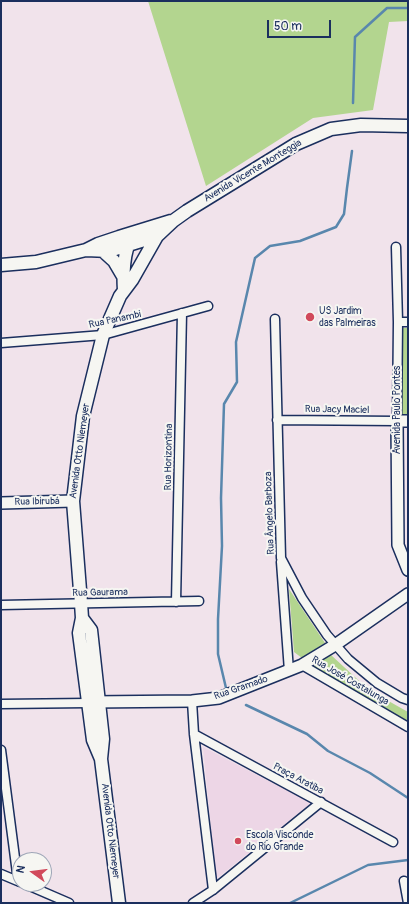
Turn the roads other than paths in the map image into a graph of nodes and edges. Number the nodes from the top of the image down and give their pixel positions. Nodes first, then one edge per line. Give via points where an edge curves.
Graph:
1 (408, 126) edge
2 (156, 231) junction
3 (129, 245) junction
4 (100, 247) junction
5 (396, 247) dead end
6 (1, 265) edge
7 (138, 269) junction
8 (124, 278) junction
9 (124, 290) junction
10 (208, 306) dead end
11 (182, 314) junction
12 (275, 320) dead end
13 (398, 322) junction
14 (408, 322) edge
15 (103, 335) junction
16 (1, 343) edge
17 (277, 420) junction
18 (402, 421) edge
19 (73, 501) junction
20 (1, 503) edge
21 (281, 558) junction
22 (408, 570) edge
23 (408, 594) edge
24 (176, 602) junction
25 (199, 602) dead end
26 (80, 603) junction
27 (1, 605) edge
28 (335, 645) junction
29 (302, 665) junction
30 (289, 671) junction
31 (408, 700) edge
32 (192, 701) junction
33 (93, 702) junction
34 (1, 704) edge
35 (408, 727) edge
36 (194, 734) junction
37 (1, 750) edge
38 (320, 802) junction
39 (393, 842) dead end
40 (16, 852) edge
41 (1, 874) edge
42 (12, 878) edge
43 (404, 881) dead end
44 (213, 890) junction
45 (44, 892) edge
46 (69, 903) edge
47 (119, 903) edge
48 (193, 903) edge
49 (408, 903) edge

1 - 2 main road, Avenida Vicente Monteggia via 361,125 331,129 296,144
2 - 3 main road via 132,239
2 - 4 main road, Avenida Vicente Monteggia
2 - 7 main road, Avenida Otto Niemeyer
3 - 4 main road via 116,243
3 - 7 main road via 138,252
3 - 8 main road, Avenida Otto Niemeyer
4 - 6 main road, Avenida Vicente Monteggia via 36,262
4 - 8 main road via 114,261
5 - 13 street, Avenida Paulo Pontes
7 - 9 main road, Avenida Otto Niemeyer
8 - 9 main road, Avenida Otto Niemeyer
9 - 15 main road, Avenida Otto Niemeyer
10 - 11 street, Rua Panambi
11 - 15 street, Rua Panambi
11 - 24 street, Rua Horizontina
12 - 17 street, Rua Ângelo Barboza
13 - 14 street
13 - 18 street, Avenida Paulo Pontes
15 - 16 street, Rua Panambi
15 - 19 main road, Avenida Otto Niemeyer via 83,416
17 - 18 street, Rua Jacy Maciel
17 - 21 street, Rua Ângelo Barboza
18 - 22 street, Avenida Paulo Pontes via 398,545
19 - 20 street, Rua Ibirubá
19 - 26 main road, Avenida Otto Niemeyer
21 - 28 street, Rua Ângelo Barboza via 299,594
21 - 30 street
23 - 28 street, Rua Gramado
24 - 25 street, Rua Gaurama
24 - 26 street, Rua Gaurama
26 - 27 street, Rua Gaurama
26 - 33 main road, Avenida Otto Niemeyer via 82,618 91,630
28 - 29 street, Rua Gramado
28 - 31 street, Rua Ângelo Barboza via 377,683
29 - 30 street, Rua Gramado
29 - 35 street, Rua José Costalunga
30 - 32 street, Rua Gramado via 219,698
32 - 33 street, Rua Gramado
32 - 36 street
33 - 34 street, Rua Gramado
33 - 47 main road, Avenida Otto Niemeyer via 103,740 101,759
36 - 38 street, Praça Aratiba
36 - 44 street
37 - 40 street
38 - 39 street, Praça Aratiba
38 - 44 street
41 - 42 street
43 - 49 street
44 - 48 street
45 - 46 street

